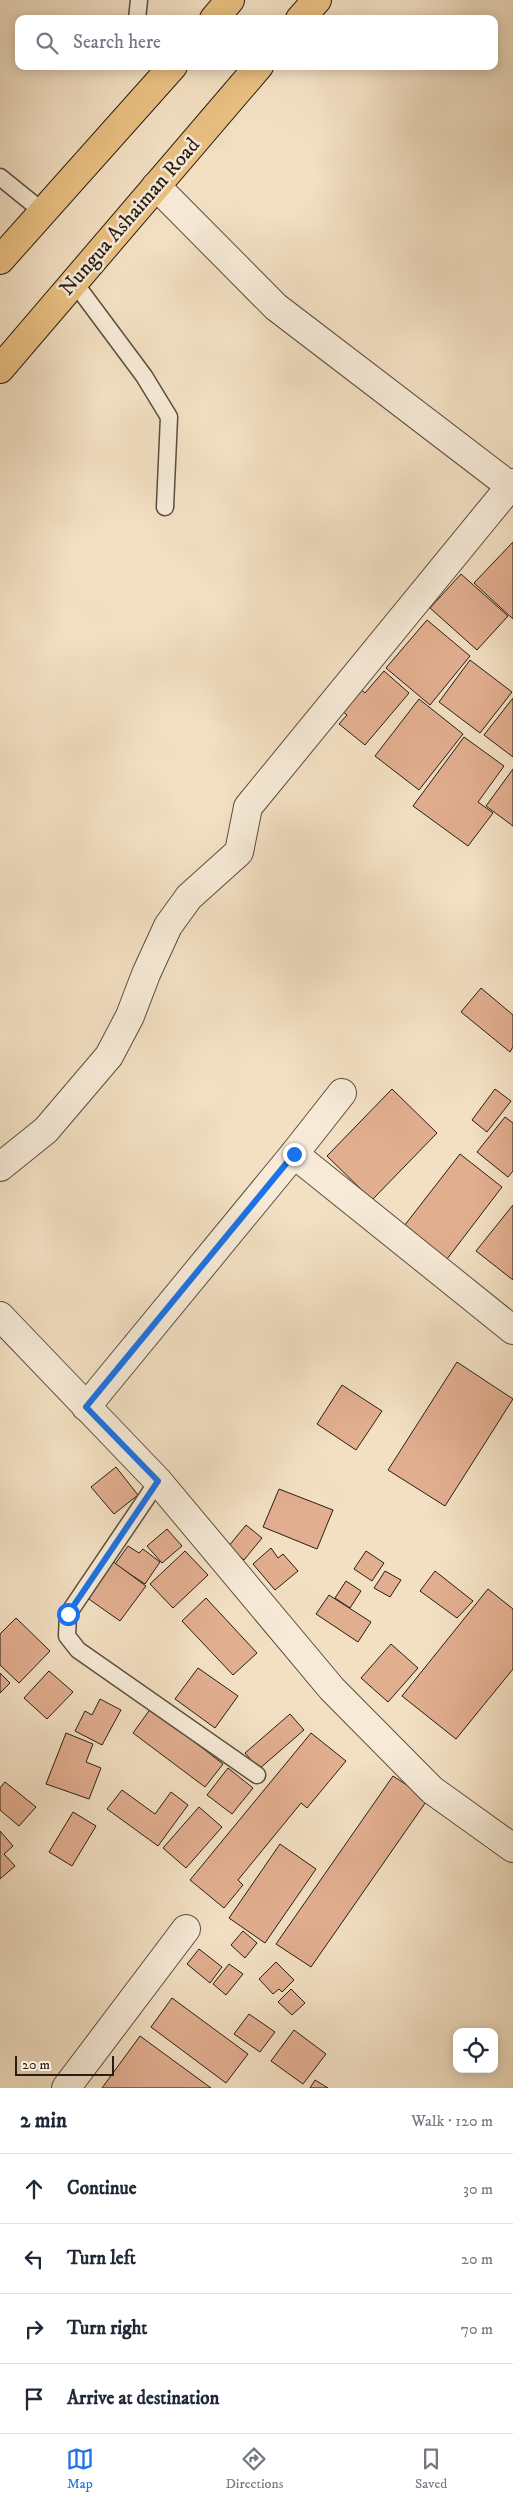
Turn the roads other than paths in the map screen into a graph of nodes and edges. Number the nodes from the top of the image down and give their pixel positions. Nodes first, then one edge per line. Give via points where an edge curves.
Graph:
1 (139, 0) edge
2 (230, 0) edge
3 (317, 0) edge
4 (137, 15) edge
5 (217, 15) edge
6 (304, 15) edge
7 (170, 70) edge
8 (256, 70) edge
9 (0, 177) edge
10 (156, 186) junction
11 (42, 212) junction
12 (0, 260) edge
13 (74, 282) junction
14 (0, 369) edge
15 (512, 485) edge
16 (165, 507) dead end
17 (342, 1093) dead end
18 (294, 1154) junction
19 (0, 1167) edge
20 (0, 1316) edge
21 (513, 1330) edge
22 (86, 1407) junction
23 (158, 1481) junction
24 (258, 1775) dead end
25 (513, 1848) edge
26 (186, 1929) dead end
27 (66, 2088) edge

1 - 4 lane
2 - 5 main road
3 - 6 main road
7 - 11 main road
8 - 10 main road, Nungua Ashaiman Road
9 - 11 lane
10 - 13 main road, Nungua Ashaiman Road
10 - 15 street via 276,307
11 - 12 main road
13 - 14 main road, Nungua Ashaiman Road
13 - 16 lane via 144,376 169,417
15 - 19 street via 248,807 239,852 189,897 168,926 130,1016 109,1056 46,1130
17 - 18 street
18 - 21 street
18 - 22 street
20 - 22 street
22 - 23 street
23 - 24 lane via 68,1614 67,1636 78,1650
23 - 25 street via 332,1690 432,1790
26 - 27 street

